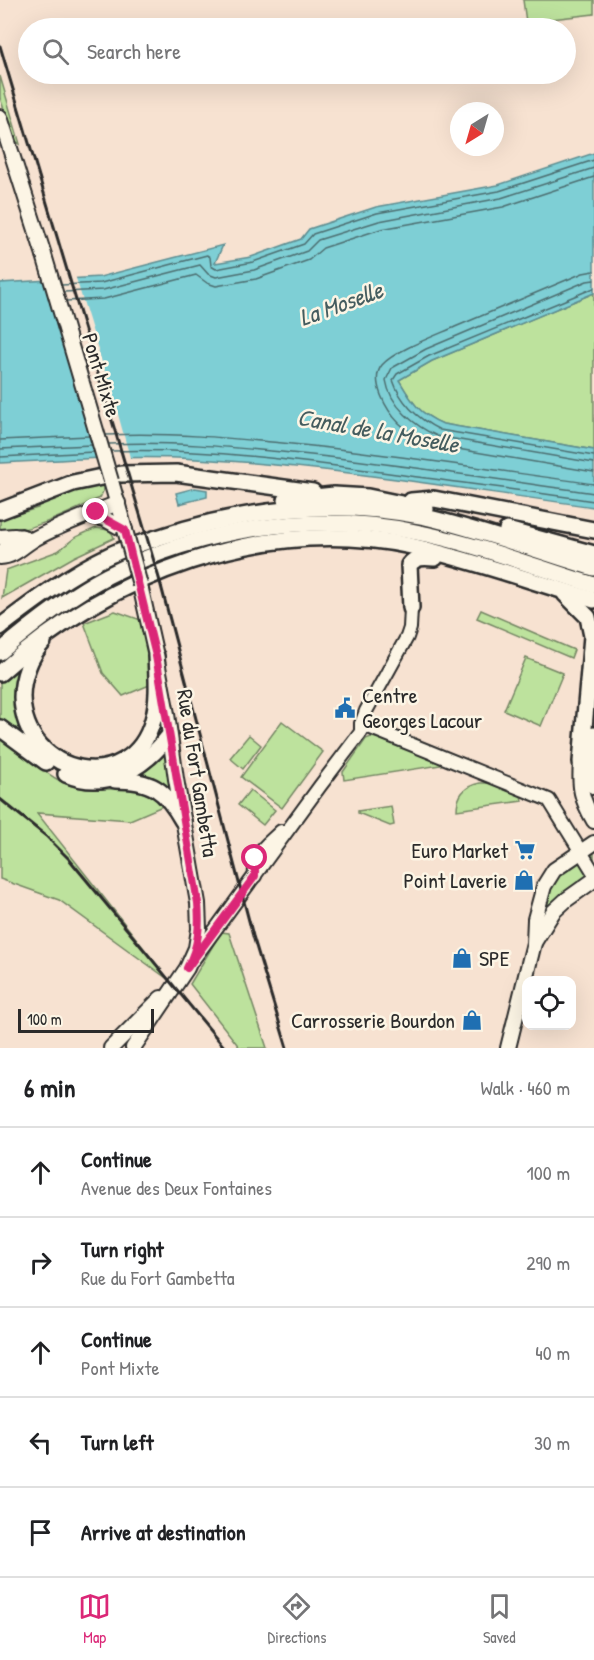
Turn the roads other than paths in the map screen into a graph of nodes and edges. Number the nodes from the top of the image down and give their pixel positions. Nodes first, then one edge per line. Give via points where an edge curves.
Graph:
1 (0, 117) edge
2 (114, 477) junction
3 (334, 495) junction
4 (402, 502) junction
5 (118, 504) junction
6 (0, 511) edge
7 (89, 515) junction
8 (125, 530) junction
9 (594, 530) edge
10 (0, 537) edge
11 (28, 538) junction
12 (111, 554) junction
13 (594, 554) edge
14 (0, 555) edge
15 (461, 559) junction
16 (594, 568) edge
17 (140, 585) joint
18 (594, 585) edge
19 (561, 590) junction
20 (594, 600) edge
21 (411, 608) joint
22 (0, 627) edge
23 (57, 627) junction
24 (0, 652) edge
25 (156, 656) junction
26 (0, 673) edge
27 (361, 724) junction
28 (0, 728) edge
29 (594, 735) edge
30 (169, 736) junction
31 (581, 762) joint
32 (100, 780) junction
33 (594, 786) edge
34 (183, 820) junction
35 (594, 821) edge
36 (594, 843) edge
37 (581, 852) junction
38 (594, 873) edge
39 (594, 880) edge
40 (534, 943) junction
41 (184, 974) junction
42 (111, 1048) edge
43 (133, 1048) edge
44 (508, 1048) edge

1 - 2 main road, Pont Mixte, bridge
2 - 3 highway via 176,473
2 - 5 main road, Pont Mixte
2 - 6 highway via 74,483
3 - 4 highway
3 - 12 highway via 188,518 126,542
4 - 9 highway via 434,500
4 - 13 highway
5 - 7 main road
5 - 8 main road, Pont Mixte
7 - 8 main road
7 - 11 main road
8 - 17 main road, Pont Mixte, bridge
10 - 11 main road
11 - 14 highway
12 - 16 highway via 227,518 328,507 423,517
12 - 22 highway via 52,589
15 - 19 highway
15 - 21 highway via 412,560 408,572
15 - 23 highway via 409,546 351,538 310,537 272,542 220,551 155,574 117,591
17 - 25 main road, Rue du Fort Gambetta
18 - 24 highway via 483,549 414,532 350,524 272,526 185,545 107,576 62,604
19 - 20 highway
19 - 31 highway via 588,618 592,636
21 - 27 street via 407,637
23 - 25 highway via 39,646 27,668 22,705 34,738 52,757 76,768 96,770 112,766 135,752 147,737 157,695
23 - 26 highway
25 - 30 main road, Rue du Fort Gambetta
27 - 37 street via 549,800
27 - 41 street via 361,732
28 - 32 highway via 53,768 70,776
29 - 33 highway
30 - 32 highway via 146,762
30 - 34 main road, Rue du Fort Gambetta
31 - 35 main road via 580,791
32 - 34 highway via 145,782 162,791
34 - 41 main road, Rue du Fort Gambetta via 199,914 196,948
36 - 37 main road
37 - 38 street
37 - 40 main road via 548,877 541,893
39 - 40 main road via 554,912
40 - 44 main road
41 - 42 main road
41 - 43 main road

